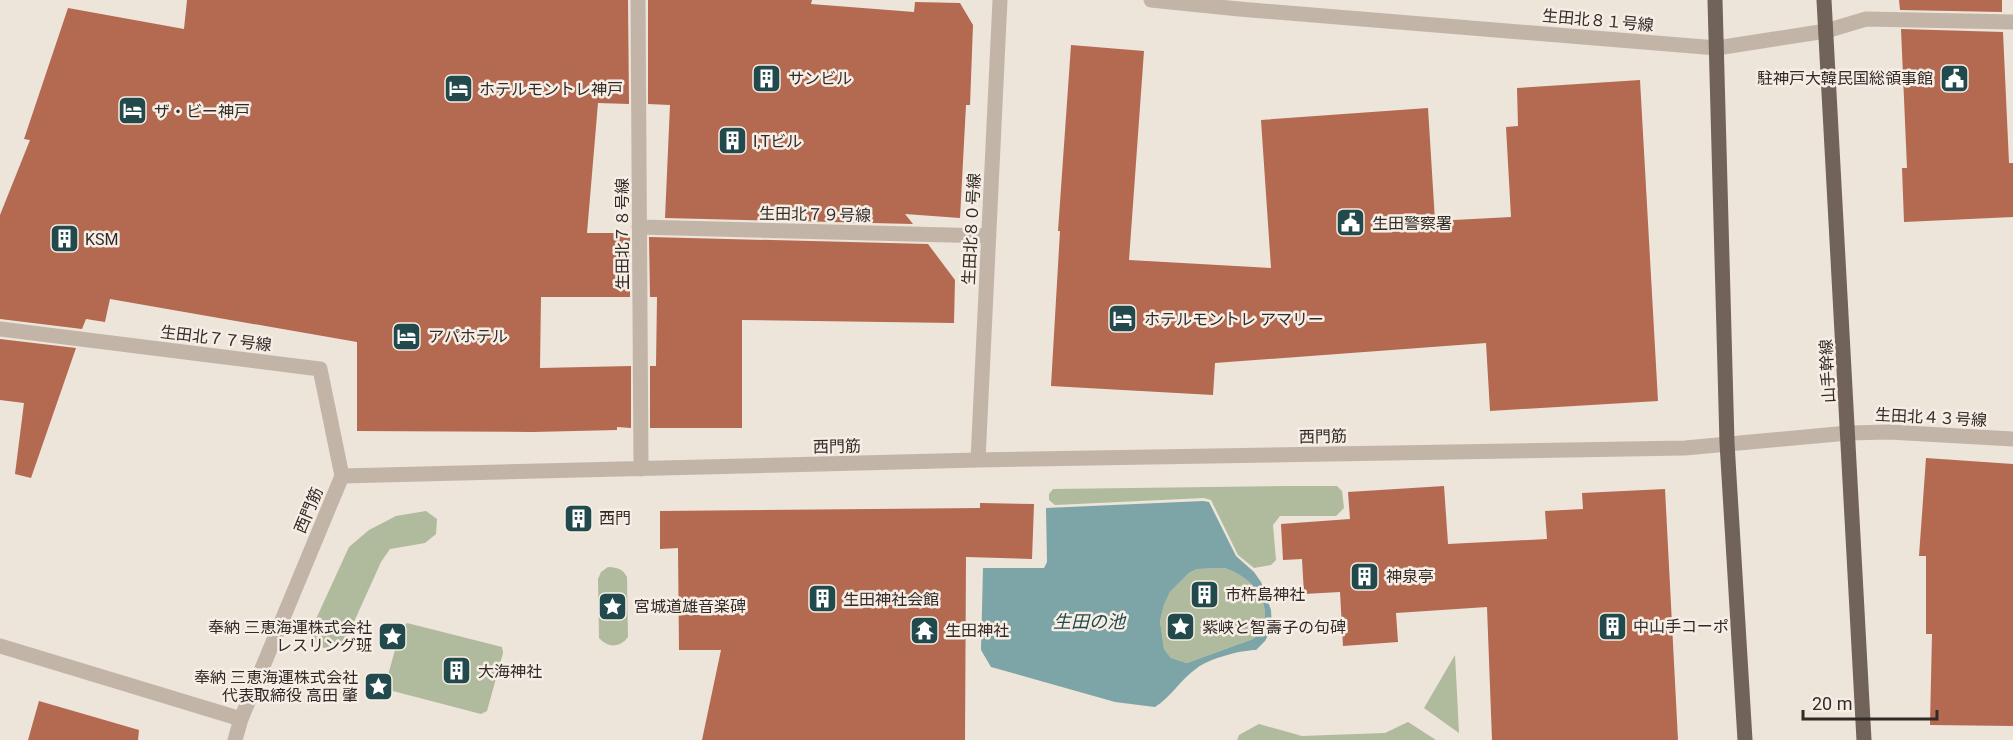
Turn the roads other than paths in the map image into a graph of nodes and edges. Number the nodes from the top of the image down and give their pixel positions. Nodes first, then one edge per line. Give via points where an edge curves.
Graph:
1 (638, 0) edge
2 (1000, 0) edge
3 (1151, 0) edge
4 (1715, 0) edge
5 (1824, 0) edge
6 (2013, 21) edge
7 (1826, 31) junction
8 (1717, 48) junction
9 (639, 227) junction
10 (989, 236) junction
11 (0, 329) edge
12 (1848, 433) junction
13 (2013, 439) edge
14 (1727, 443) junction
15 (978, 460) junction
16 (641, 469) junction
17 (342, 476) junction
18 (0, 646) edge
19 (241, 719) junction
20 (235, 740) edge
21 (1745, 740) edge
22 (1864, 740) edge

1 - 9 street, 生田北７８号線
2 - 10 street, 生田北８０号線
3 - 8 street, 生田北８１号線
4 - 8 main road
5 - 7 main road, 山手幹線
6 - 7 street, 生田北８１号線 via 1866,19
7 - 8 street, 生田北８１号線
7 - 12 main road, 山手幹線
8 - 14 main road
9 - 10 street, 生田北７９号線
9 - 16 street, 生田北７８号線
10 - 15 street, 生田北８０号線
11 - 17 street, 生田北７７号線 via 320,369
12 - 13 street, 生田北４３号線
12 - 14 street, 西門筋
12 - 22 main road, 山手幹線
14 - 15 street, 西門筋 via 1673,448
14 - 21 main road
15 - 16 street, 西門筋
16 - 17 street, 西門筋
17 - 19 street, 西門筋
18 - 19 street
19 - 20 street, 西門筋

